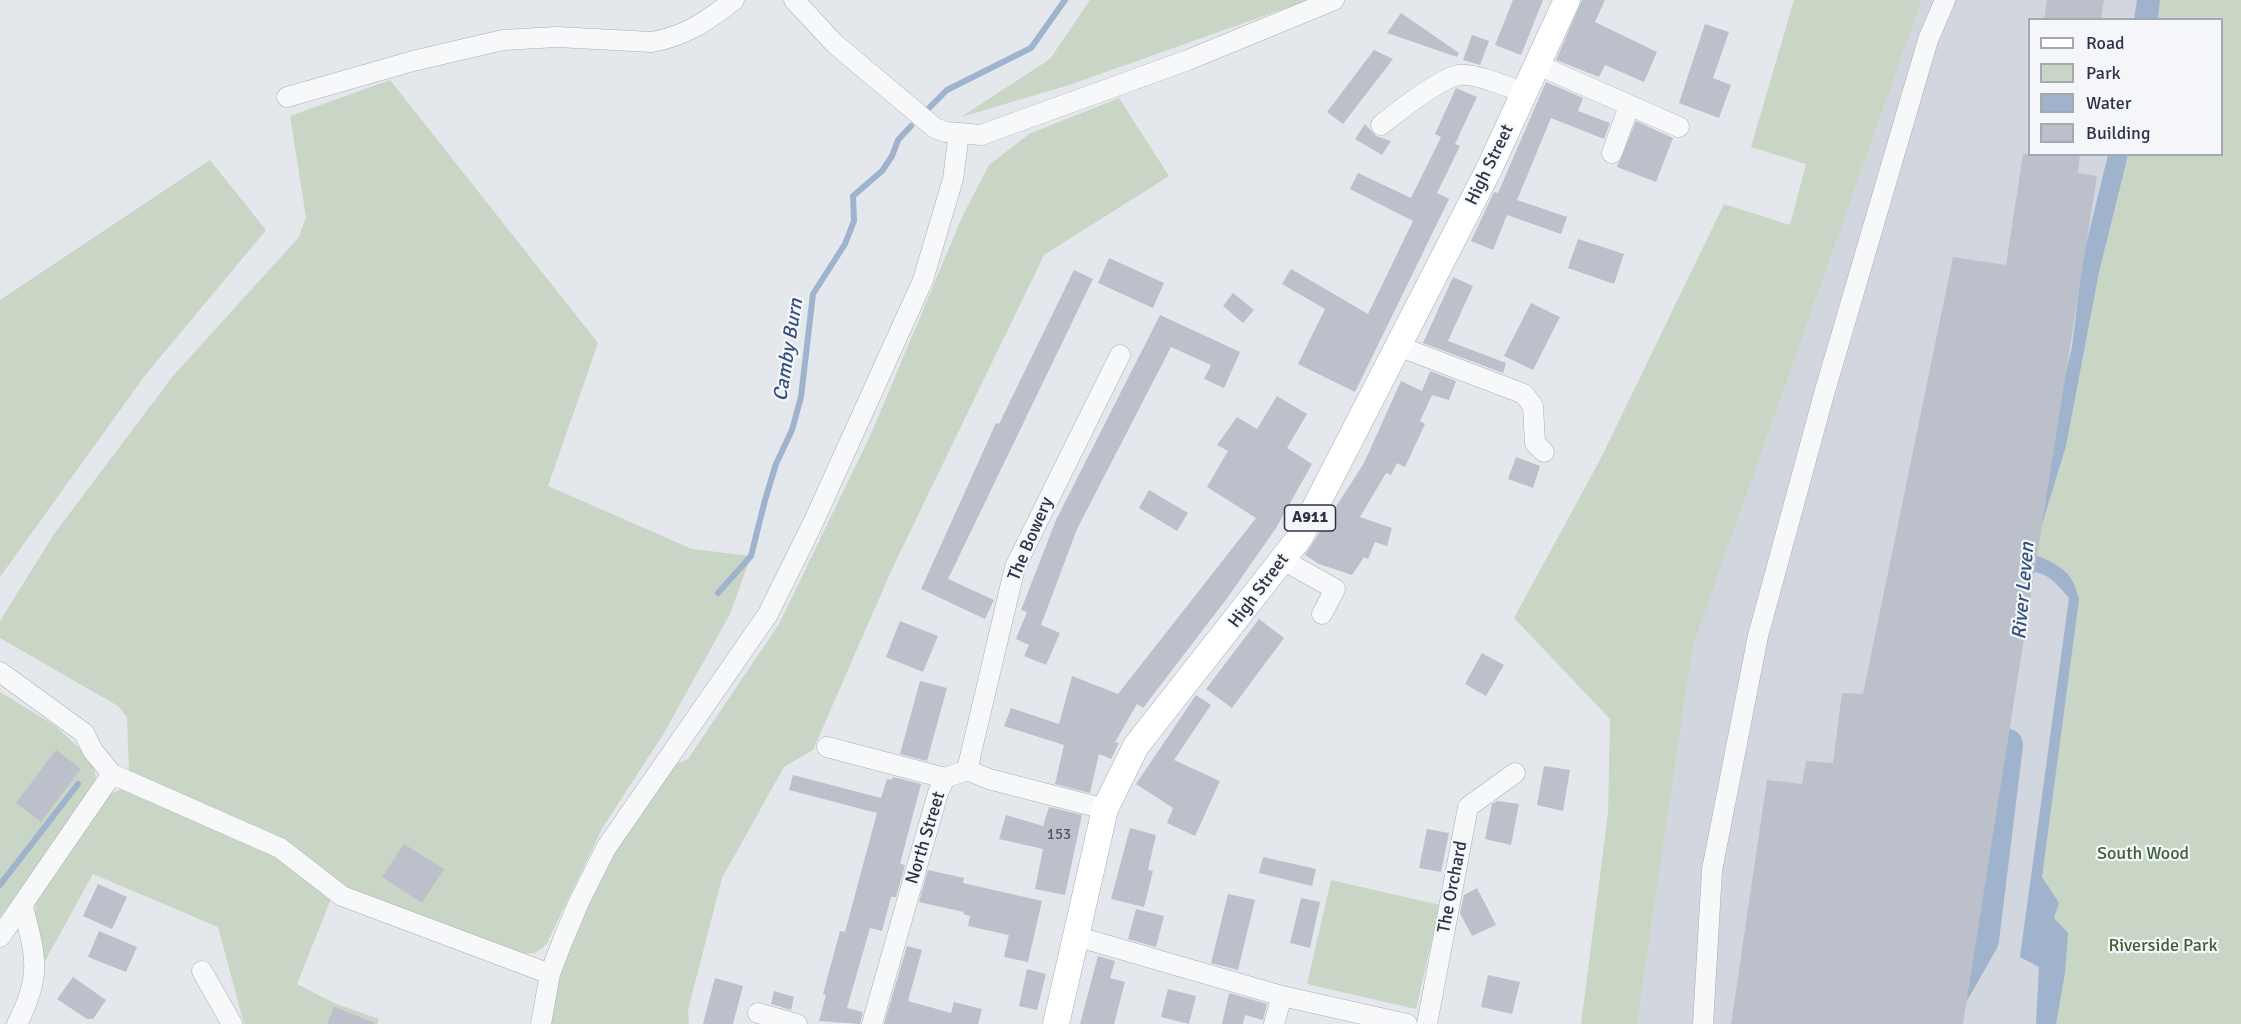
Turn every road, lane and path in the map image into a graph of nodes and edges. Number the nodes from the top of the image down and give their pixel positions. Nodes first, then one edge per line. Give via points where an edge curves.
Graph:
1 (734, 0) edge
2 (794, 0) edge
3 (1334, 0) edge
4 (1567, 0) edge
5 (1945, 0) edge
6 (1538, 65) junction
7 (1525, 94) junction
8 (287, 97) dead end
9 (1629, 105) junction
10 (1381, 125) dead end
11 (1679, 127) dead end
12 (959, 134) junction
13 (1612, 153) dead end
14 (1398, 346) junction
15 (1120, 355) dead end
16 (1544, 452) dead end
17 (1283, 560) junction
18 (1322, 614) dead end
19 (0, 672) edge
20 (827, 747) dead end
21 (967, 770) junction
22 (1515, 773) dead end
23 (112, 774) junction
24 (945, 778) junction
25 (1105, 808) junction
26 (23, 907) junction
27 (1075, 936) junction
28 (0, 937) edge
29 (202, 971) dead end
30 (550, 975) junction
31 (1282, 996) junction
32 (758, 1013) dead end
33 (17, 1024) edge
34 (232, 1024) edge
35 (541, 1024) edge
36 (797, 1024) edge
37 (872, 1024) edge
38 (1056, 1024) edge
39 (1274, 1024) edge
40 (1407, 1024) edge
41 (1427, 1024) edge
42 (1703, 1024) edge

1 - 8 street via 697,28 664,39 503,40
2 - 12 street via 835,44 905,104 935,128
3 - 12 street via 1188,60 981,135
4 - 6 main road, High Street / A911
5 - 42 street via 1928,40 1833,360 1758,636 1712,870
6 - 7 main road, High Street / A911
6 - 9 street
7 - 10 street via 1502,83 1459,75 1413,100
7 - 14 main road, High Street / A911
9 - 11 street
9 - 13 street
12 - 30 street via 953,179 923,280 813,523 768,614 606,848
14 - 16 street via 1524,394 1533,406 1535,443
14 - 17 main road, High Street / A911 via 1300,537
15 - 21 street, The Bowery via 1015,567
17 - 18 street via 1335,589
17 - 25 main road, High Street / A911 via 1136,746
19 - 23 street via 84,734
20 - 24 street
21 - 24 street, North Street
21 - 25 street
22 - 41 street, The Orchard via 1468,807
23 - 26 street
23 - 30 street via 280,849 342,896
24 - 37 street, North Street
25 - 27 main road, High Street / A911
26 - 28 street
26 - 33 street via 35,953 32,994
27 - 31 street
27 - 38 main road, High Street / A911
29 - 34 street
30 - 35 street
31 - 39 street
31 - 40 street
32 - 36 street

